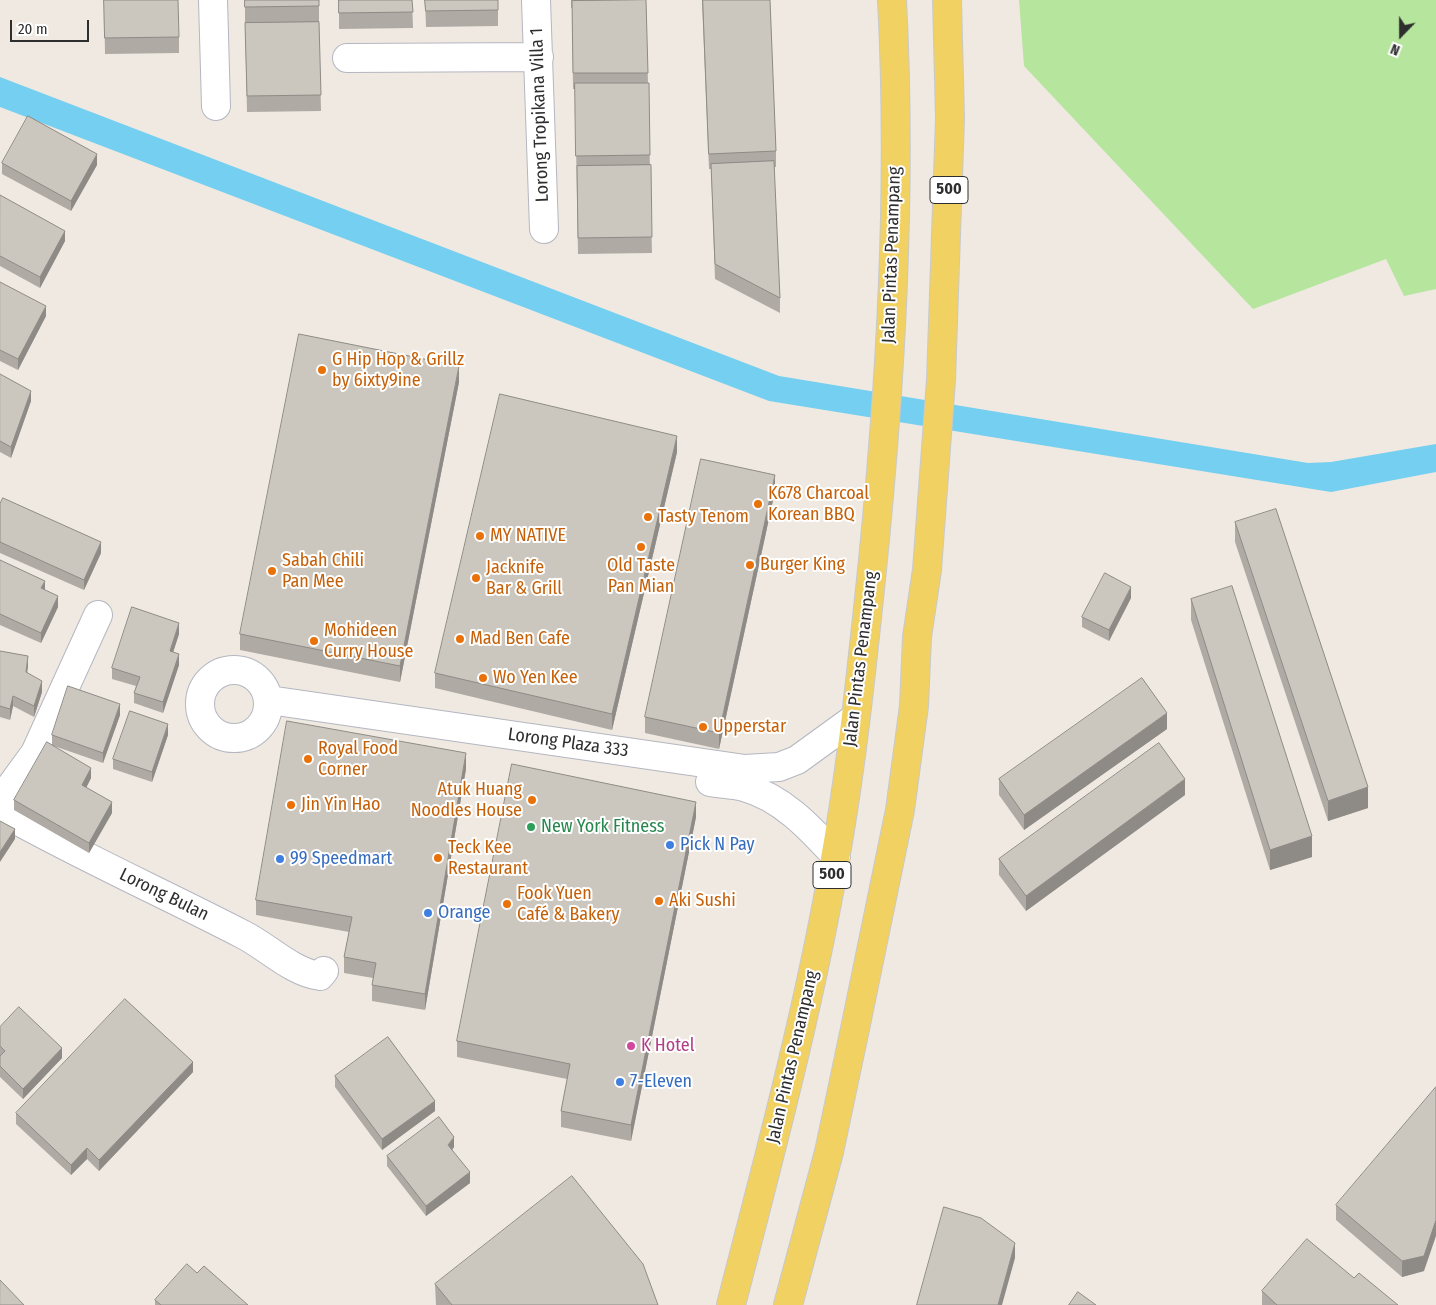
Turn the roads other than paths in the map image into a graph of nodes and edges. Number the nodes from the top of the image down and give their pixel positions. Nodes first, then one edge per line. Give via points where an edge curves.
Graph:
1 (213, 0) edge
2 (536, 0) edge
3 (892, 0) edge
4 (947, 0) edge
5 (539, 57) junction
6 (348, 58) dead end
7 (216, 106) dead end
8 (544, 229) dead end
9 (98, 615) dead end
10 (855, 718) junction
11 (0, 801) edge
12 (0, 811) edge
13 (836, 856) junction
14 (324, 971) dead end
15 (731, 1305) edge
16 (788, 1305) edge

1 - 7 street
2 - 5 street, Lorong Tropikana Villa 1
3 - 10 main road, Jalan Pintas Penampang / 500 via 896,202 885,437
4 - 16 main road, 500 via 950,127 941,380 927,570 917,637 914,706 900,810 829,1152
5 - 6 street
5 - 8 street, Lorong Tropikana Villa 1
9 - 11 street via 35,753
10 - 13 main road, Jalan Pintas Penampang / 500
10 - 13 street, Lorong Plaza 333 via 797,760 779,767 745,769 268,705 744,787 784,806
12 - 14 street, Lorong Bulan via 55,842 255,941 306,974 320,976
13 - 15 main road, Jalan Pintas Penampang / 500 via 783,1104

